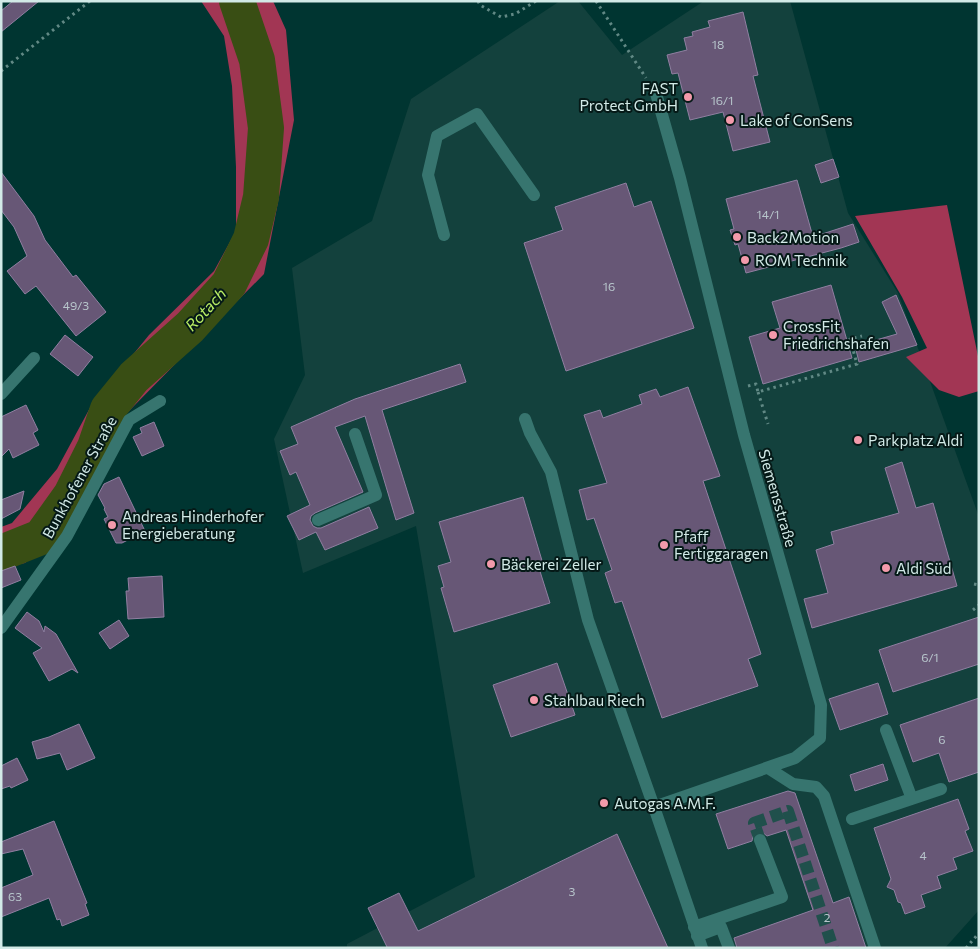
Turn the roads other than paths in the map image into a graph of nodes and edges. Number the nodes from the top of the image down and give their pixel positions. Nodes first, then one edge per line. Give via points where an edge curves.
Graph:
1 (656, 90) road end
2 (534, 195) dead end
3 (444, 235) dead end
4 (34, 358) dead end
5 (1, 394) edge
6 (160, 401) dead end
7 (525, 420) dead end
8 (355, 434) dead end
9 (318, 520) dead end
10 (1, 628) edge
11 (886, 730) dead end
12 (768, 768) junction
13 (941, 789) dead end
14 (912, 799) junction
15 (654, 807) junction
16 (852, 820) dead end
17 (760, 840) tunnel mouth
18 (698, 937) edge
19 (729, 948) edge
20 (875, 948) edge

1 - 12 street, Siemensstraße via 744,435 821,705 820,738 795,758
2 - 3 street via 477,114 438,136 428,175
4 - 5 street
6 - 10 street, Bunkhofener Straße via 129,420 67,536
7 - 15 street via 551,472 588,620
8 - 9 street via 376,495
11 - 14 street
12 - 15 street, Siemensstraße
12 - 20 street via 793,784 816,787 824,796
13 - 14 street
14 - 16 street
15 - 18 street
17 - 18 street via 782,898 730,916
18 - 19 street via 721,927

